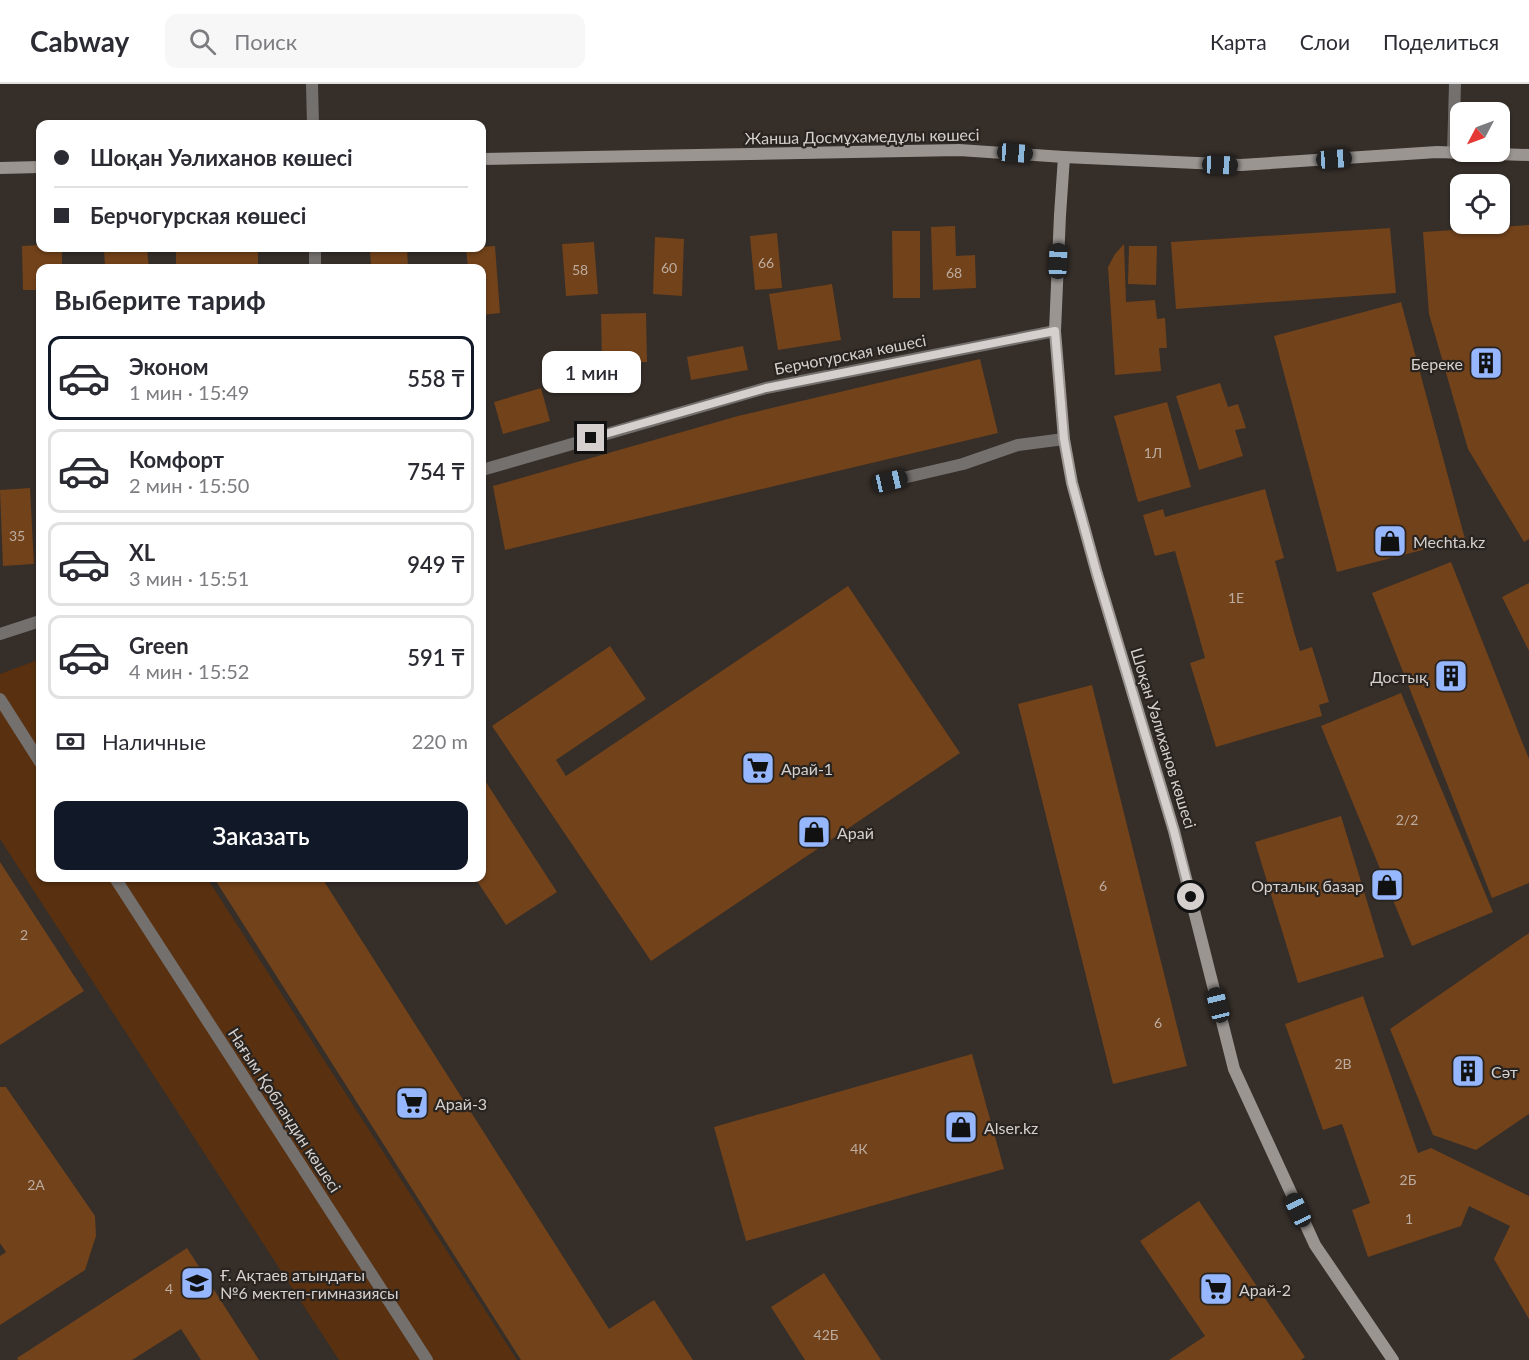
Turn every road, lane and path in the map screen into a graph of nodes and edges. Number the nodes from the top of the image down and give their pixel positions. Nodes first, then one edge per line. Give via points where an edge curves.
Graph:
1 (312, 84) edge
2 (1455, 84) edge
3 (1454, 102) edge
4 (312, 120) edge
5 (1450, 153) edge
6 (1510, 154) edge
7 (1529, 155) edge
8 (1064, 158) junction
9 (486, 159) edge
10 (36, 167) edge
11 (0, 168) edge
12 (1055, 331) junction
13 (1064, 439) junction
14 (486, 469) edge
15 (890, 481) dead end
16 (36, 622) edge
17 (0, 634) edge
18 (0, 699) edge
19 (36, 756) edge
20 (118, 882) edge
21 (427, 1360) edge
22 (1393, 1360) edge

1 - 4 street
2 - 3 street
5 - 8 street, Жанша Досмұхамедұлы көшесі via 1241,165
6 - 7 street, Жанша Досмұхамедұлы көшесі
8 - 9 street, Жанша Досмұхамедұлы көшесі via 959,150
8 - 12 street, Шоқан Уәлиханов көшесі
10 - 11 street
12 - 13 street, Шоқан Уәлиханов көшесі
12 - 14 street, Берчогурская көшесі via 766,388
13 - 15 street via 1018,445 963,464
13 - 22 street, Шоқан Уәлиханов көшесі via 1097,574 1174,831 1234,1069 1315,1245
16 - 17 street
18 - 19 street
20 - 21 street, Нағым Қобландин көшесі

